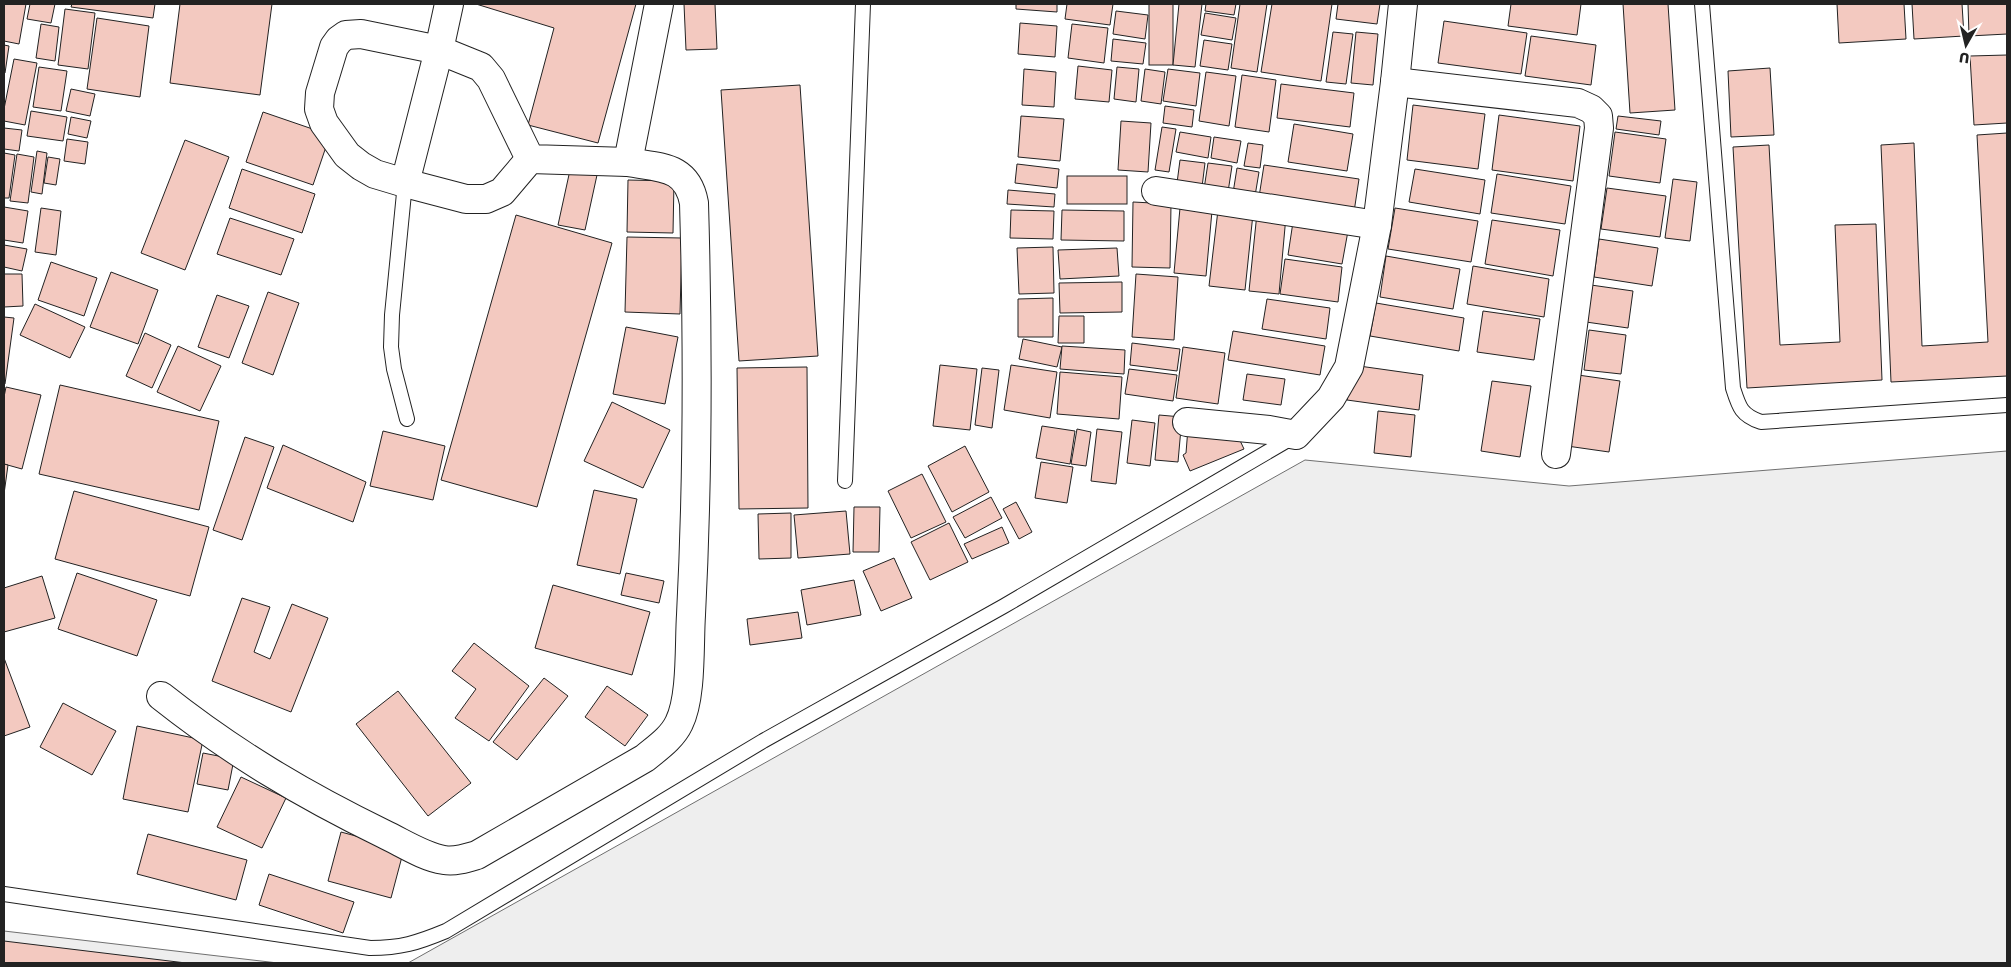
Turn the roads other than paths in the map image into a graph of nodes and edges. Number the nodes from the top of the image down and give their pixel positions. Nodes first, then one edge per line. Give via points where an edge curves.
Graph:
1 (449, 4) edge
2 (658, 4) edge
3 (864, 4) edge
4 (1403, 4) edge
5 (1702, 4) edge
6 (439, 50) junction
7 (1395, 82) junction
8 (530, 159) junction
9 (628, 162) junction
10 (405, 183) junction
11 (1156, 191) dead end
12 (1377, 225) junction
13 (2007, 405) edge
14 (407, 419) dead end
15 (1187, 422) dead end
16 (1296, 435) junction
17 (1556, 454) dead end
18 (845, 482) dead end
19 (161, 696) dead end
20 (4, 894) edge

1 - 6 street
2 - 9 street
3 - 18 lane
4 - 7 street
5 - 13 lane via 1733,388 1740,408 1749,418 1761,422
6 - 8 street via 472,62 487,73
6 - 10 street
6 - 10 street via 361,34 346,35 334,47 320,94 319,109 324,123 347,155 375,174
7 - 12 street
7 - 17 street via 1578,103 1598,116 1598,138
8 - 9 street
8 - 10 street via 502,192 486,199 466,199
9 - 19 street via 676,172 692,190 694,203 698,335 693,570 686,694 679,723 668,739 645,758 477,855 462,860 444,860 339,812 271,774 205,731
10 - 14 lane via 391,346
11 - 12 street
12 - 16 street via 1349,367 1331,398
15 - 16 street
16 - 20 lane via 1004,606 763,741 446,931 418,942 394,948 370,948

